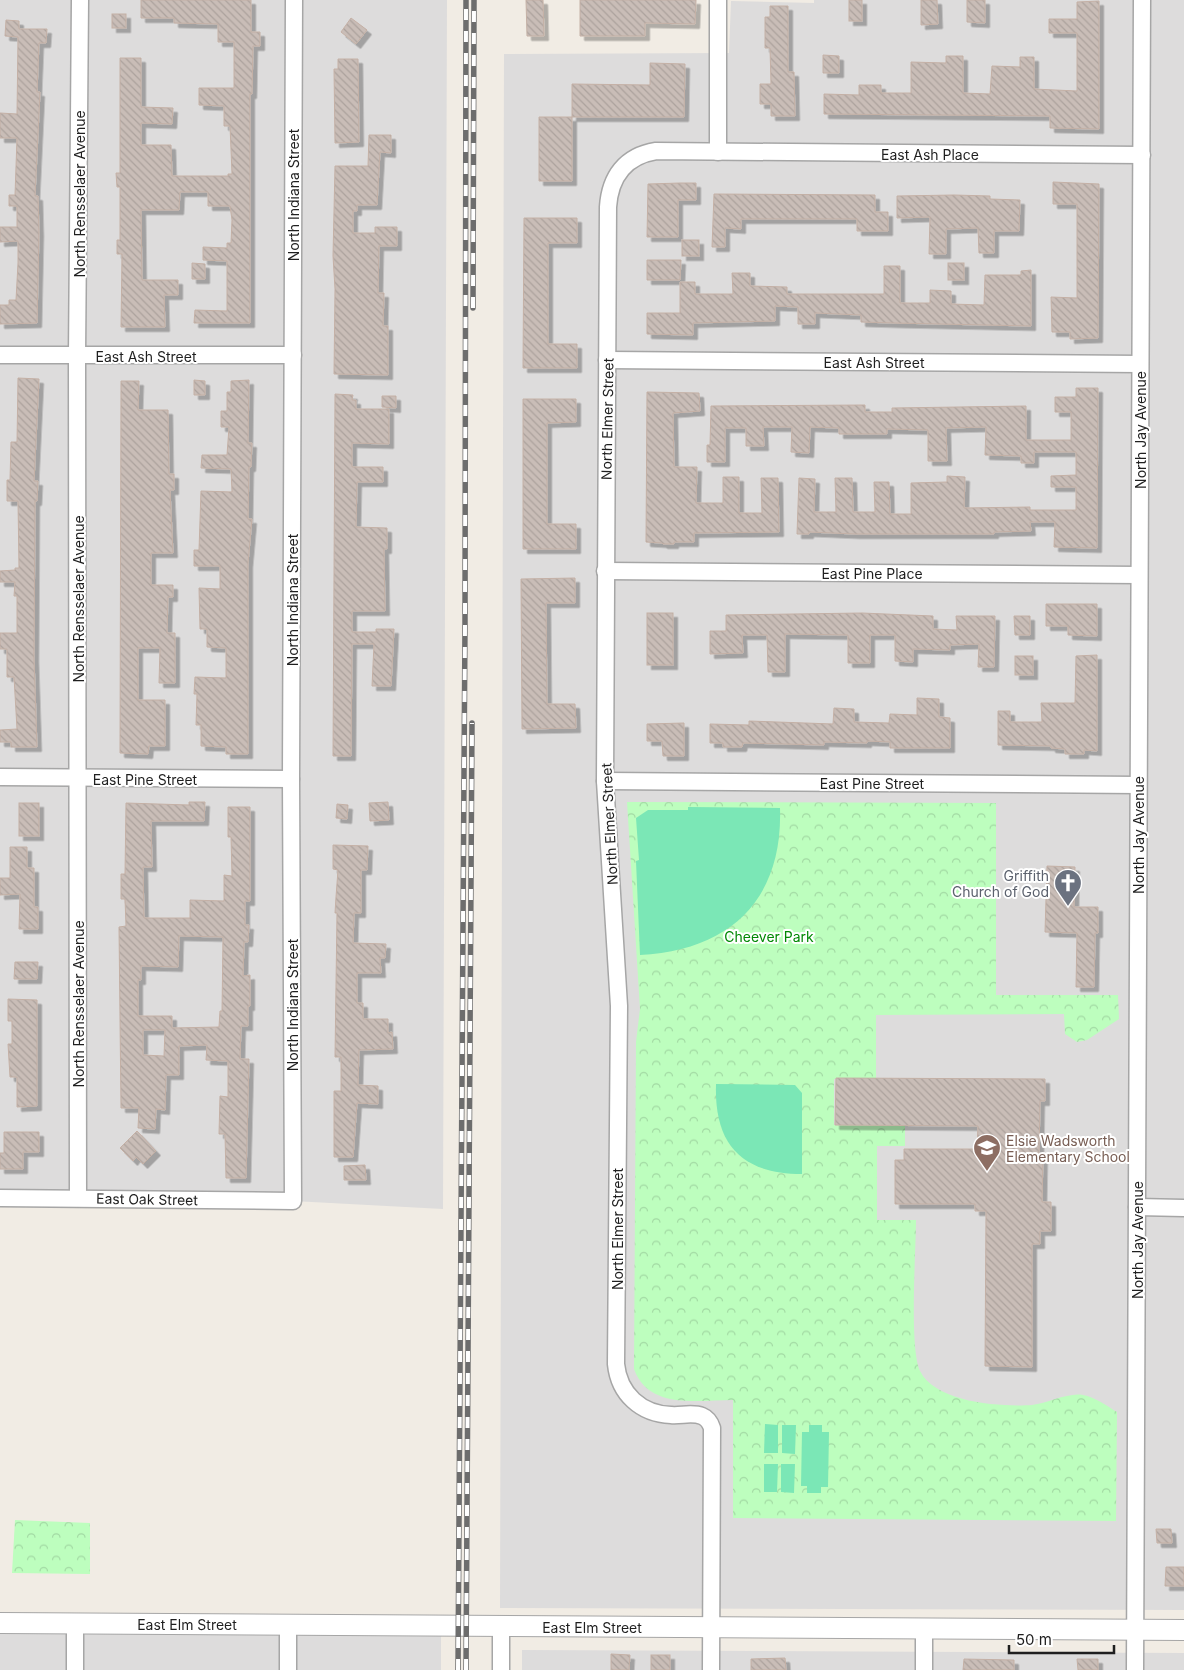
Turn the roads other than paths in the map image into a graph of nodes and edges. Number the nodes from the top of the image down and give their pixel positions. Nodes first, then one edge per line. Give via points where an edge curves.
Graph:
1 (80, 0) edge
2 (294, 0) edge
3 (718, 0) edge
4 (1142, 0) edge
5 (718, 152) junction
6 (1142, 155) junction
7 (0, 355) edge
8 (293, 355) junction
9 (78, 356) junction
10 (607, 360) junction
11 (1140, 364) junction
12 (605, 571) junction
13 (1139, 575) junction
14 (0, 777) edge
15 (78, 778) junction
16 (291, 779) junction
17 (605, 781) junction
18 (1138, 785) junction
19 (0, 1198) edge
20 (78, 1198) junction
21 (293, 1201) joint
22 (1137, 1208) junction
23 (1184, 1208) edge
24 (0, 1623) edge
25 (75, 1623) junction
26 (288, 1625) junction
27 (501, 1626) junction
28 (712, 1628) junction
29 (924, 1628) junction
30 (1135, 1630) junction
31 (1184, 1630) edge
32 (75, 1670) edge
33 (288, 1670) edge
34 (501, 1670) edge
35 (712, 1670) edge
36 (924, 1670) edge
37 (1135, 1670) edge

1 - 9 street, North Rensselaer Avenue
2 - 8 street, North Indiana Street
3 - 5 street
4 - 6 street, North Jay Avenue
5 - 6 street, East Ash Place
5 - 10 street, North Elmer Street via 646,153 627,162 614,177 608,207
6 - 11 street, North Jay Avenue
7 - 9 street, East Ash Street
8 - 9 street, East Ash Street
8 - 16 street, North Indiana Street
9 - 15 street, North Rensselaer Avenue
10 - 11 street, East Ash Street
10 - 12 street, North Elmer Street
11 - 13 street, North Jay Avenue
12 - 13 street, East Pine Place
12 - 17 street, North Elmer Street
13 - 18 street, North Jay Avenue
14 - 15 street, East Pine Street
15 - 16 street, East Pine Street
15 - 20 street, North Rensselaer Avenue
16 - 21 street, North Indiana Street
17 - 18 street, East Pine Street
17 - 28 street, North Elmer Street via 619,1006 617,1372 626,1393 643,1408 663,1415 699,1415 712,1428
18 - 22 street, North Jay Avenue
19 - 20 street, East Oak Street
20 - 21 street, East Oak Street
22 - 23 street
22 - 30 street, North Jay Avenue
24 - 25 street, East Elm Street
25 - 26 street, East Elm Street
25 - 32 street
26 - 27 street, East Elm Street
26 - 33 street
27 - 28 street, East Elm Street
27 - 34 street
28 - 29 street, East Elm Street
28 - 35 street, North Elmer Street
29 - 30 street, East Elm Street
29 - 36 street
30 - 31 street, East Elm Street
30 - 37 street, North Jay Avenue

